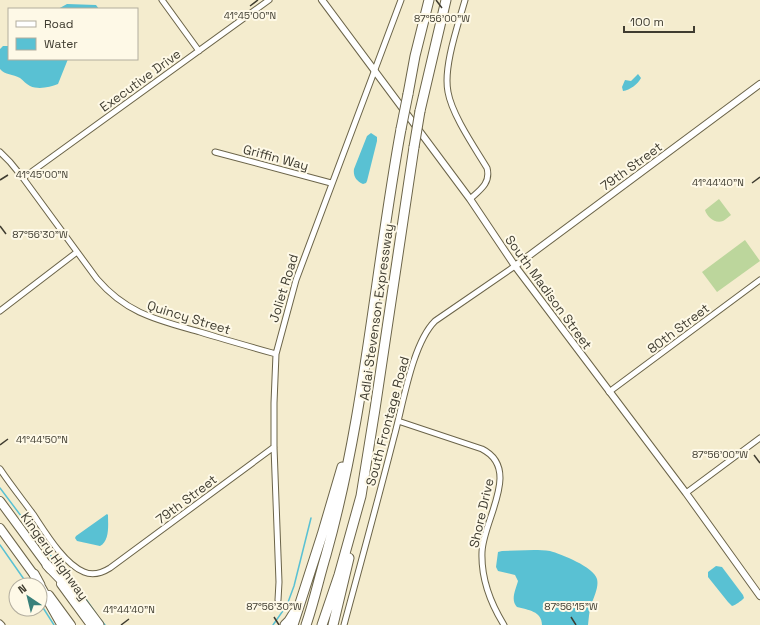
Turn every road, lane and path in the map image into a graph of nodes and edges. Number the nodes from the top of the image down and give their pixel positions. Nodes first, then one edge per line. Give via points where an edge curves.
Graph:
1 (162, 0) edge
2 (269, 0) edge
3 (322, 0) edge
4 (401, 0) edge
5 (429, 0) edge
6 (446, 0) edge
7 (465, 0) edge
8 (199, 51) junction
9 (374, 70) junction
10 (760, 84) edge
11 (0, 152) edge
12 (215, 152) dead end
13 (23, 178) junction
14 (331, 183) junction
15 (470, 199) junction
16 (77, 252) junction
17 (515, 266) junction
18 (760, 280) edge
19 (0, 311) edge
20 (276, 354) junction
21 (609, 392) junction
22 (398, 421) junction
23 (353, 436) junction
24 (760, 438) edge
25 (274, 447) junction
26 (0, 469) edge
27 (686, 493) junction
28 (361, 496) junction
29 (0, 501) edge
30 (0, 528) edge
31 (47, 565) junction
32 (34, 574) junction
33 (36, 577) edge
34 (760, 596) edge
35 (301, 599) junction
36 (48, 600) edge
37 (278, 600) dead end
38 (62, 625) edge
39 (71, 625) edge
40 (91, 625) edge
41 (99, 625) edge
42 (285, 625) edge
43 (293, 625) edge
44 (306, 625) edge
45 (322, 625) edge
46 (333, 625) edge
47 (344, 625) edge
48 (504, 625) edge

1 - 8 street
2 - 8 street, Executive Drive
3 - 9 street, South Madison Street
4 - 9 street, Joliet Road
5 - 23 highway, Adlai Stevenson Expressway, bridge via 401,129
6 - 28 highway, Adlai Stevenson Expressway, bridge via 420,111
7 - 15 street via 446,82 450,102 489,174 486,184
8 - 13 street, Executive Drive
9 - 14 street, Joliet Road
9 - 15 street, South Madison Street
10 - 17 street, 79th Street
11 - 13 street, Quincy Street
12 - 14 street, Griffin Way
13 - 16 street, Quincy Street
14 - 20 street, Joliet Road via 296,280
15 - 17 street, South Madison Street
16 - 19 street
16 - 20 street, Quincy Street via 107,290 136,311 162,322
17 - 21 street, South Madison Street
17 - 22 street, South Frontage Road via 428,328 414,360
18 - 21 street, 80th Street
20 - 25 street, Joliet Road
21 - 27 street, South Madison Street
22 - 47 street, South Frontage Road
22 - 48 street, Shore Drive via 482,449 498,463 501,484 483,540 482,555 487,588
23 - 35 highway via 345,452
23 - 44 highway, Adlai Stevenson Expressway via 338,510
24 - 27 street
25 - 26 street, 79th Street via 110,568 90,574 74,566 50,539
25 - 37 street, Joliet Road
27 - 34 street, South Madison Street
28 - 45 highway, Adlai Stevenson Expressway
28 - 46 highway via 356,533
29 - 31 highway, Kingery Highway
30 - 32 highway
31 - 40 highway, Kingery Highway
31 - 41 highway via 78,597
32 - 33 highway
32 - 39 highway
35 - 42 highway
35 - 43 highway
36 - 38 highway

